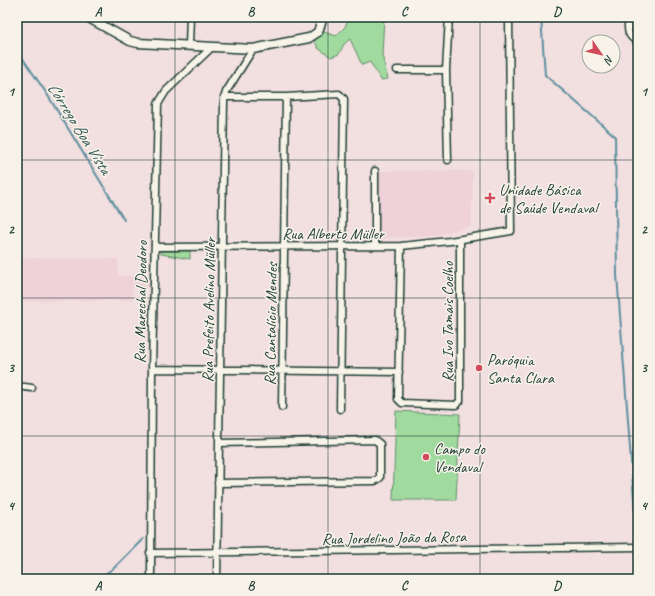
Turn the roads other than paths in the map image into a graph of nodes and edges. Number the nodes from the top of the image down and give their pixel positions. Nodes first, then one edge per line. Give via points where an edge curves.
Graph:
1 (87, 17) edge
2 (190, 17) edge
3 (323, 17) edge
4 (449, 17) edge
5 (509, 17) edge
6 (628, 17) edge
7 (638, 41) edge
8 (189, 45) junction
9 (212, 47) junction
10 (253, 49) junction
11 (397, 70) dead end
12 (446, 70) junction
13 (224, 97) junction
14 (286, 97) junction
15 (448, 160) dead end
16 (375, 171) dead end
17 (460, 240) junction
18 (284, 246) junction
19 (342, 246) junction
20 (375, 246) junction
21 (400, 246) junction
22 (155, 247) junction
23 (222, 247) junction
24 (152, 369) junction
25 (220, 369) junction
26 (282, 370) junction
27 (340, 370) junction
28 (399, 372) junction
29 (17, 386) edge
30 (32, 388) dead end
31 (282, 407) dead end
32 (340, 409) dead end
33 (219, 443) junction
34 (218, 483) junction
35 (638, 547) edge
36 (216, 552) junction
37 (150, 553) junction
38 (151, 579) edge
39 (216, 579) edge

1 - 8 main road via 138,43
2 - 8 street
3 - 10 main road via 318,32 309,38
4 - 12 street
5 - 17 street, Rua Alberto Müller via 511,231
6 - 7 street via 628,33
8 - 9 main road
9 - 10 main road
9 - 22 street, Rua Marechal Deodoro via 166,91 158,104
10 - 13 street
11 - 12 street
12 - 15 street
13 - 14 street
13 - 23 street, Rua Prefeito Avelino Müller
14 - 18 street, Rua Cantalício Mendes
14 - 19 street via 339,94 344,99
16 - 20 street
17 - 21 street, Rua Alberto Müller
17 - 28 street, Rua Ivo Tamais Coelho via 458,403 456,405 399,402
18 - 19 street, Rua Alberto Müller
18 - 23 street, Rua Alberto Müller
18 - 26 street, Rua Cantalício Mendes
19 - 20 street, Rua Alberto Müller
19 - 27 street
20 - 21 street, Rua Alberto Müller
21 - 28 street
22 - 23 street, Rua Alberto Müller
22 - 24 street, Rua Marechal Deodoro
23 - 25 street, Rua Prefeito Avelino Müller
24 - 25 street
24 - 37 street, Rua Marechal Deodoro
25 - 26 street
25 - 33 street, Rua Prefeito Avelino Müller
26 - 27 street
26 - 31 street, Rua Cantalício Mendes
27 - 28 street
27 - 32 street
29 - 30 street
33 - 34 street, Rua Prefeito Avelino Müller
33 - 34 street via 375,440 380,444 380,478
34 - 36 street, Rua Prefeito Avelino Müller
35 - 36 street, Rua Jordelino João da Rosa
36 - 37 street, Rua Jordelino João da Rosa
36 - 39 street, Rua Prefeito Avelino Müller
37 - 38 street, Rua Marechal Deodoro

